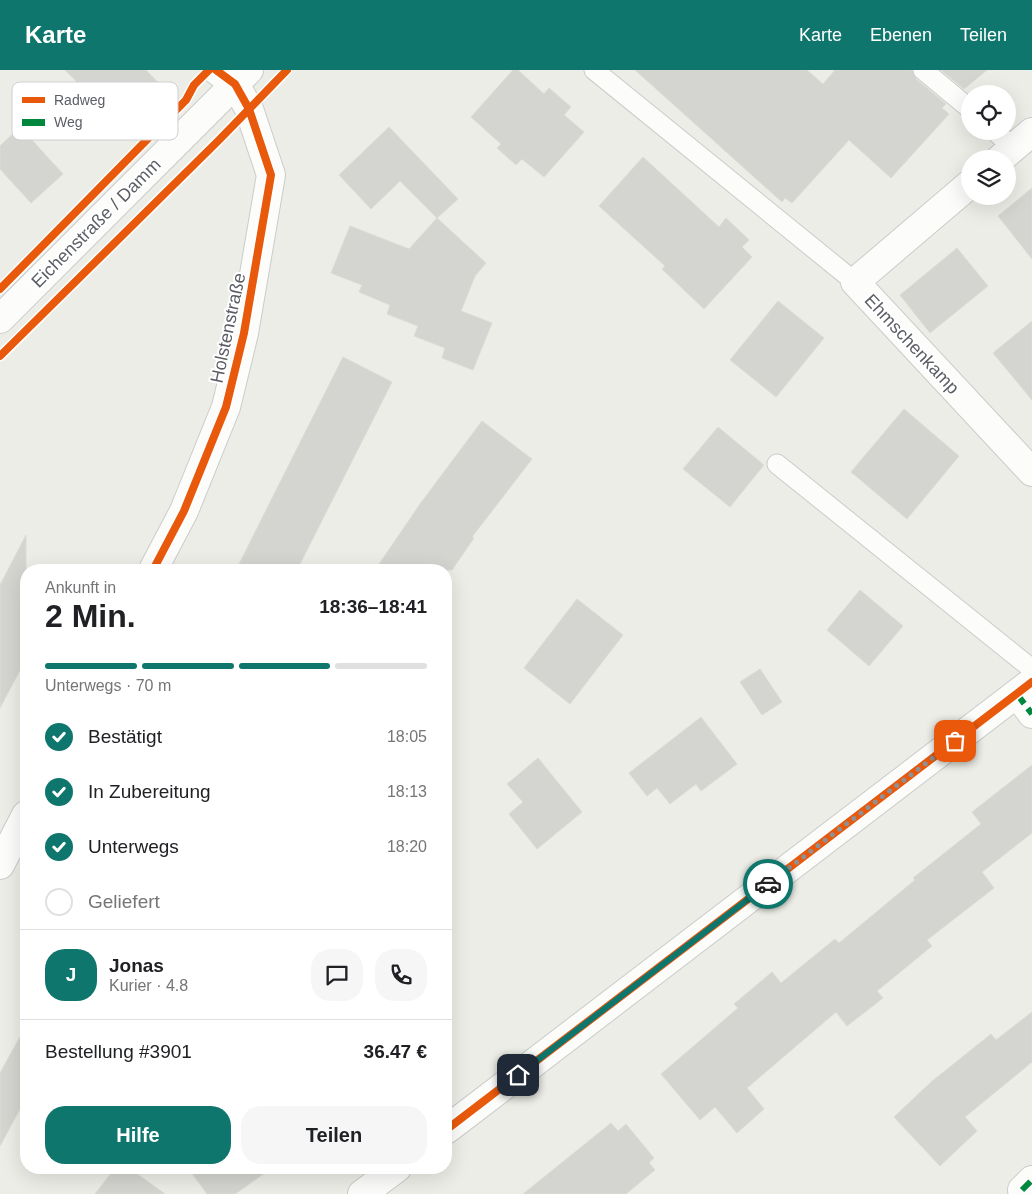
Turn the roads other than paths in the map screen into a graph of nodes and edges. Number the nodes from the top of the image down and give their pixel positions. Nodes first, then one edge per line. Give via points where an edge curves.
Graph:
1 (594, 70) edge
2 (923, 70) edge
3 (234, 75) edge
4 (961, 102) edge
5 (178, 133) edge
6 (171, 140) edge
7 (961, 192) edge
8 (855, 282) junction
9 (0, 318) edge
10 (777, 464) dead end
11 (1032, 472) edge
12 (156, 564) edge
13 (1032, 669) edge
14 (1027, 697) edge
15 (20, 827) edge
16 (0, 865) edge
17 (452, 1126) edge
18 (389, 1174) edge
19 (362, 1194) edge

1 - 8 lane
2 - 4 lane
3 - 5 street, Eichenstraße / Damm
3 - 12 street, Holstenstraße via 271,175 268,194 244,333 226,407 184,511
6 - 9 street, Eichenstraße / Damm
7 - 8 street, Ehmschenkamp
8 - 11 street, Ehmschenkamp
10 - 13 lane
14 - 17 street
15 - 16 street
18 - 19 street

